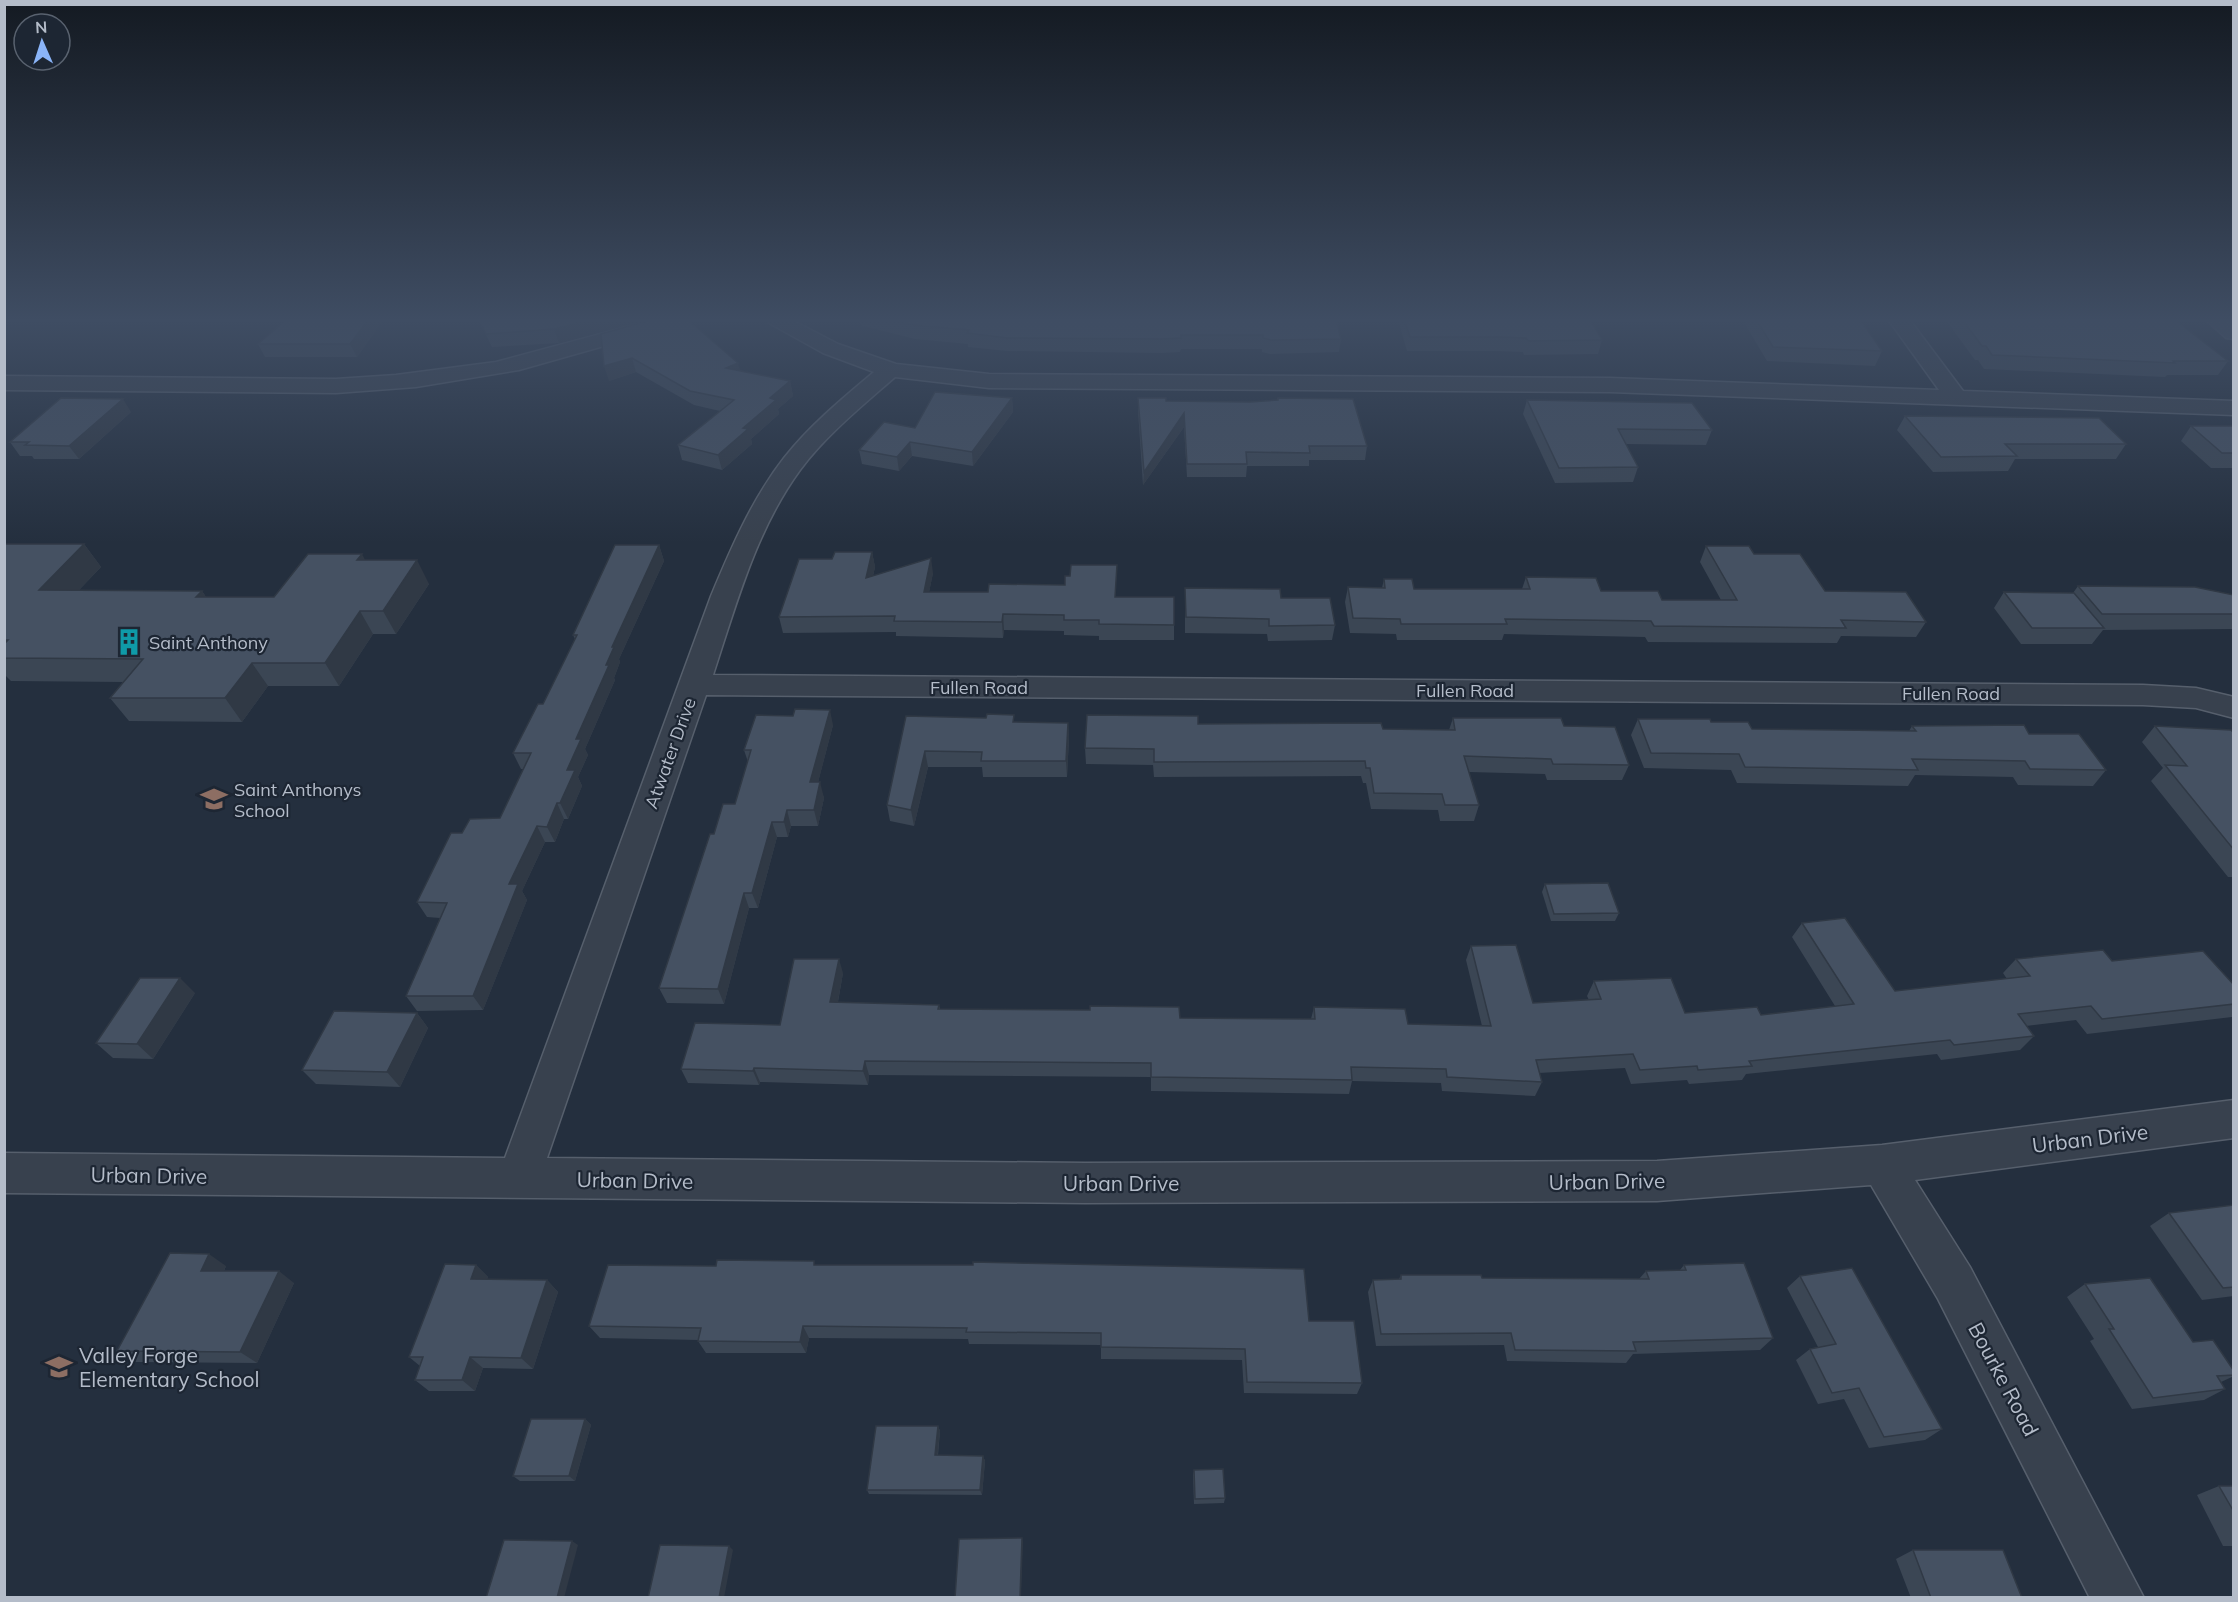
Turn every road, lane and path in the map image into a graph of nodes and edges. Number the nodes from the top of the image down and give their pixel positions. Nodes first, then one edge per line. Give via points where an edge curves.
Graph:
1 (863, 394) edge
2 (1843, 394) edge
3 (1953, 394) edge
4 (1956, 398) junction
5 (2234, 408) edge
6 (695, 685) junction
7 (2234, 708) edge
8 (2234, 1119) edge
9 (1882, 1165) junction
10 (4, 1173) edge
11 (519, 1177) junction
12 (2118, 1598) edge

1 - 6 street, Atwater Drive via 836,417 783,477 762,512
2 - 4 street
3 - 4 street
4 - 5 street
6 - 7 street, Fullen Road via 2144,695 2196,698
6 - 11 street, Atwater Drive
8 - 9 street, Urban Drive
9 - 11 street, Urban Drive via 1645,1181 1085,1183
9 - 12 street, Bourke Road via 1954,1282
10 - 11 street, Urban Drive

